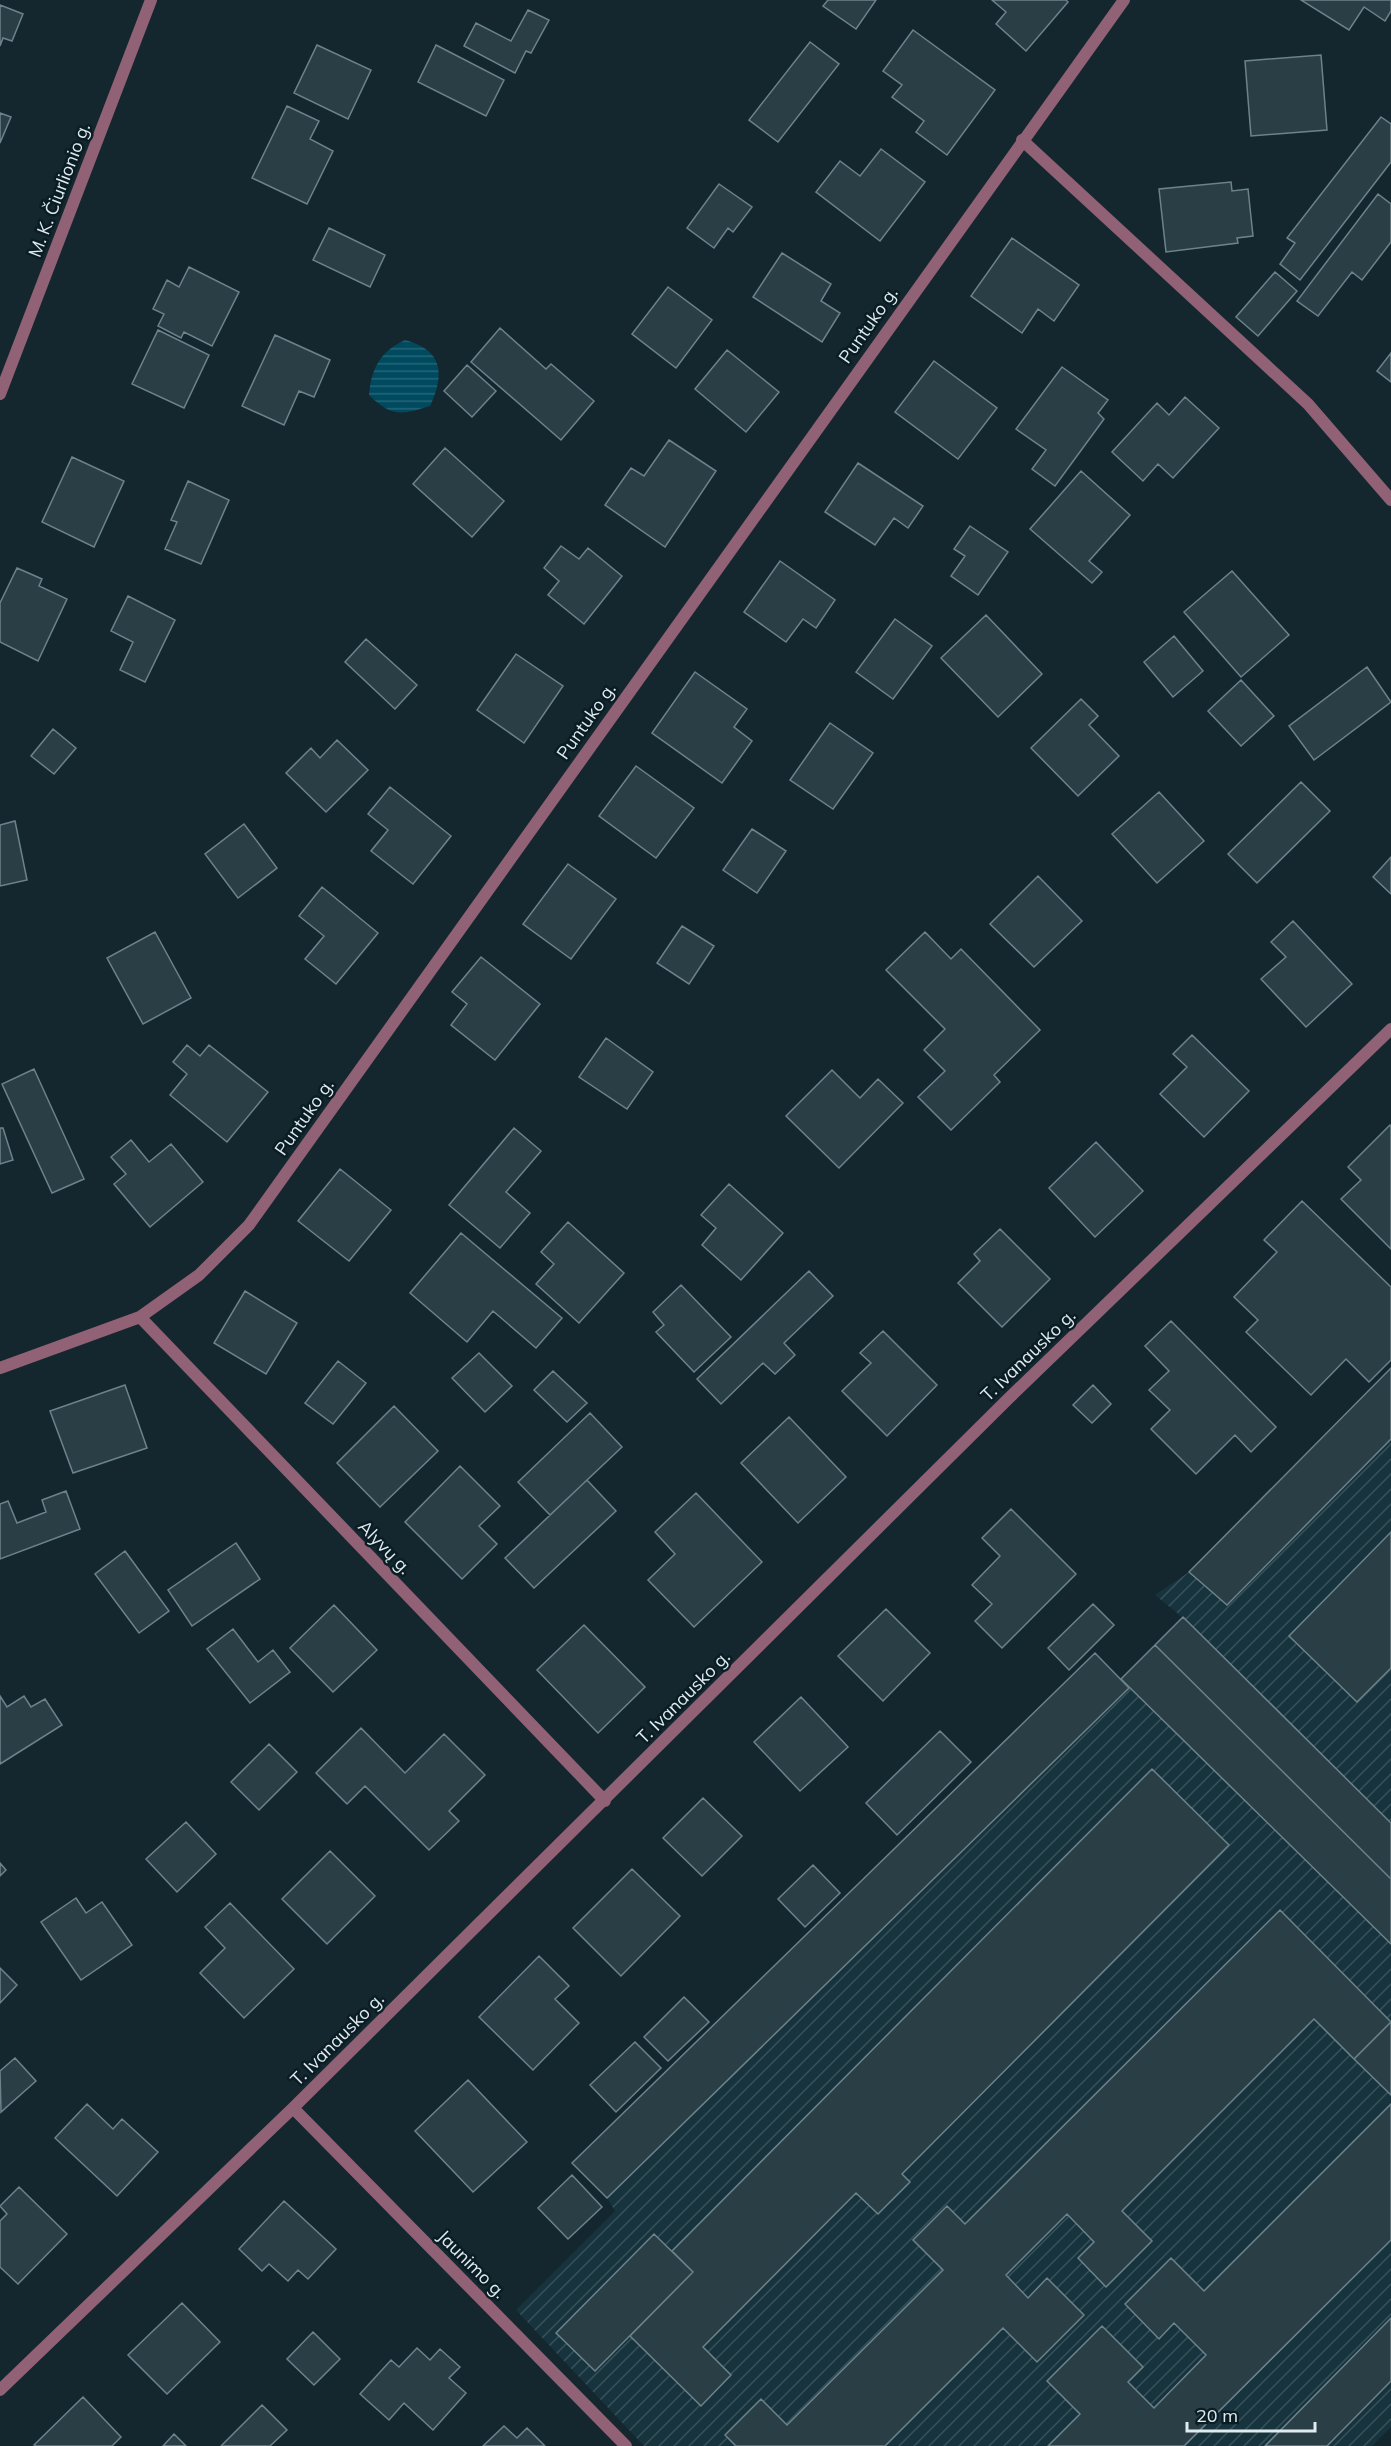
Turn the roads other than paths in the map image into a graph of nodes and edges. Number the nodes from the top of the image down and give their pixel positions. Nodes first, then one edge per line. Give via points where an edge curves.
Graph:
1 (151, 0) edge
2 (1124, 0) edge
3 (1022, 140) junction
4 (0, 394) edge
5 (1391, 500) edge
6 (1391, 1029) edge
7 (140, 1317) junction
8 (0, 1368) edge
9 (605, 1801) junction
10 (293, 2108) junction
11 (0, 2390) edge
12 (626, 2446) edge

1 - 4 street, M. K. Čiurlionio g.
2 - 3 street, Puntuko g.
3 - 5 street via 1308,404
3 - 7 street, Puntuko g. via 249,1225 199,1275
6 - 9 street, T. Ivanausko g. via 1009,1398
7 - 8 street, Puntuko g.
7 - 9 street, Alyvų g.
9 - 10 street, T. Ivanausko g.
10 - 11 street, T. Ivanausko g.
10 - 12 street, Jaunimo g.

